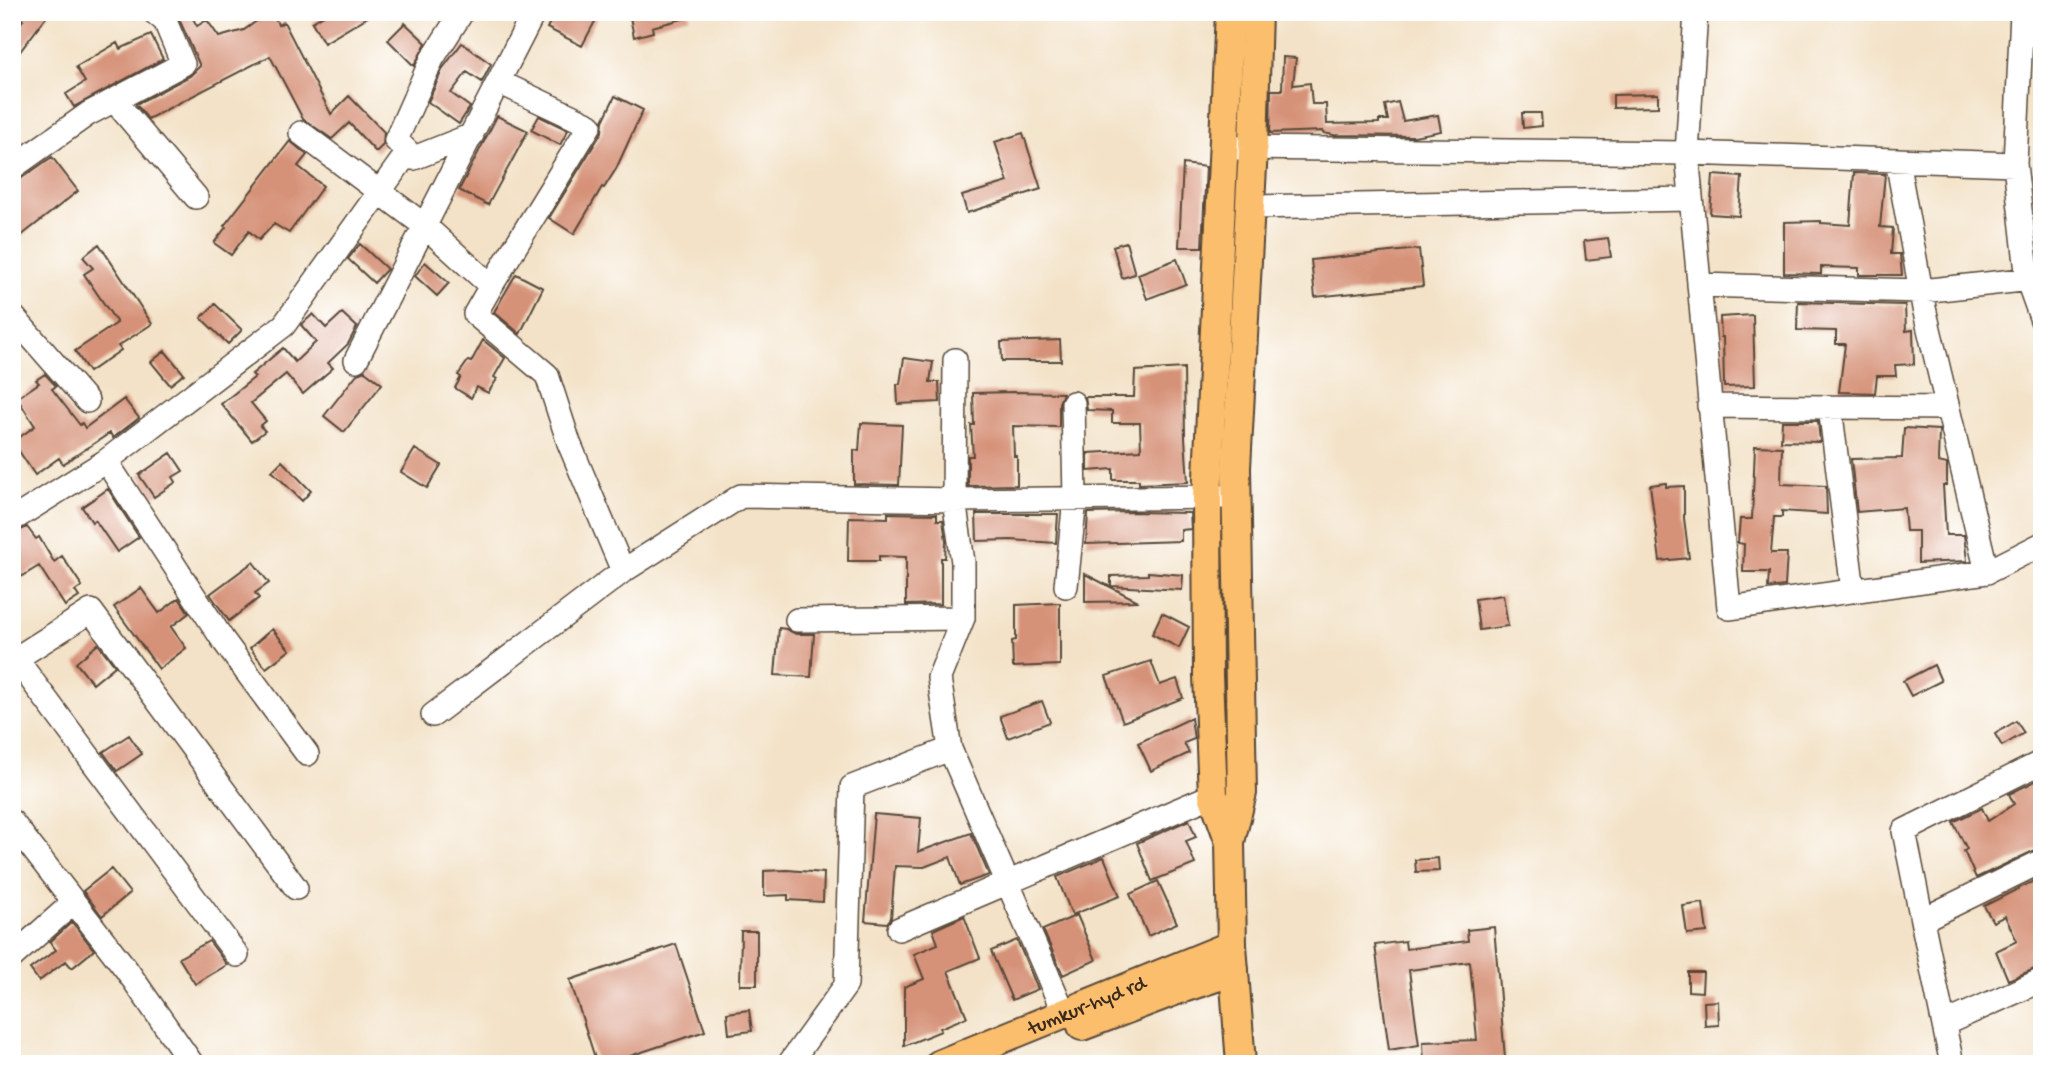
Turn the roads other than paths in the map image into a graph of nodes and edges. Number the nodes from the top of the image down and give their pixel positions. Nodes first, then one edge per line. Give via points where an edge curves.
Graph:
1 (462, 12) edge
2 (534, 12) edge
3 (1230, 12) edge
4 (1257, 12) edge
5 (1696, 12) edge
6 (2022, 12) edge
7 (165, 15) edge
8 (499, 82) junction
9 (114, 100) junction
10 (301, 133) dead end
11 (472, 135) junction
12 (1225, 148) junction
13 (1253, 148) junction
14 (408, 152) junction
15 (1687, 153) junction
16 (1897, 160) junction
17 (2015, 164) junction
18 (12, 168) edge
19 (380, 192) junction
20 (197, 197) dead end
21 (1691, 199) junction
22 (1250, 207) junction
23 (425, 226) junction
24 (2035, 279) edge
25 (1699, 285) junction
26 (491, 286) junction
27 (1921, 291) junction
28 (12, 315) edge
29 (2042, 320) edge
30 (356, 360) dead end
31 (955, 360) dead end
32 (86, 401) dead end
33 (1073, 403) dead end
34 (1709, 406) junction
35 (1830, 407) junction
36 (1948, 408) junction
37 (106, 461) junction
38 (1237, 497) junction
39 (1207, 498) junction
40 (1075, 499) junction
41 (954, 500) junction
42 (12, 520) edge
43 (2042, 544) edge
44 (623, 571) junction
45 (1987, 572) junction
46 (1066, 586) dead end
47 (1853, 591) junction
48 (963, 618) junction
49 (797, 620) dead end
50 (14, 660) edge
51 (433, 715) dead end
52 (950, 749) junction
53 (307, 754) dead end
54 (2042, 762) edge
55 (1213, 795) junction
56 (12, 822) edge
57 (1230, 842) junction
58 (2042, 861) edge
59 (1009, 883) junction
60 (296, 888) dead end
61 (73, 904) junction
62 (1922, 920) junction
63 (899, 929) dead end
64 (237, 955) dead end
65 (12, 957) edge
66 (1233, 958) junction
67 (2042, 980) edge
68 (1065, 1013) junction
69 (1944, 1024) junction
70 (192, 1064) edge
71 (789, 1064) edge
72 (940, 1064) edge
73 (986, 1064) edge
74 (1241, 1064) edge
75 (1952, 1064) edge

1 - 14 street via 432,59 396,140
2 - 8 street
3 - 12 main road
4 - 13 main road
5 - 15 street
6 - 17 street
7 - 9 street via 183,64
8 - 11 street
8 - 26 street via 590,125
9 - 18 street
9 - 20 street
10 - 19 street
11 - 14 street via 414,158
11 - 23 street
12 - 13 street
12 - 39 main road
13 - 15 street
13 - 22 main road
14 - 19 street
15 - 16 street
15 - 21 street
16 - 17 street
16 - 27 street
17 - 24 street
19 - 23 street
19 - 37 street via 284,325
21 - 22 street
21 - 25 street
22 - 38 main road
23 - 26 street
23 - 30 street
24 - 27 street
24 - 29 street
25 - 27 street
25 - 34 street
26 - 44 street via 475,314 547,375 569,443
27 - 36 street
28 - 32 street
31 - 41 street
33 - 40 street
34 - 35 street
34 - 47 street via 1729,608
35 - 36 street
35 - 47 street
36 - 45 street
37 - 42 street
37 - 53 street via 223,640
38 - 39 street
38 - 57 main road via 1242,793
39 - 40 street
39 - 55 main road
40 - 41 street
40 - 46 street
41 - 44 street via 741,496
41 - 48 street via 963,562
43 - 45 street
44 - 51 street
45 - 47 street
48 - 49 street
48 - 52 street via 939,678
50 - 60 street via 91,611
50 - 64 street
52 - 59 street
52 - 71 street via 852,787 846,985
54 - 62 street via 1904,831
55 - 57 main road
55 - 59 street
56 - 61 street
57 - 66 main road
58 - 62 street
59 - 63 street
59 - 68 street
61 - 65 street
61 - 70 street
62 - 69 street
66 - 68 main road, tumkur-hyd rd
66 - 73 main road, tumkur-hyd rd via 1177,990
66 - 74 main road
67 - 69 street
68 - 72 main road, tumkur-hyd rd
69 - 75 street

